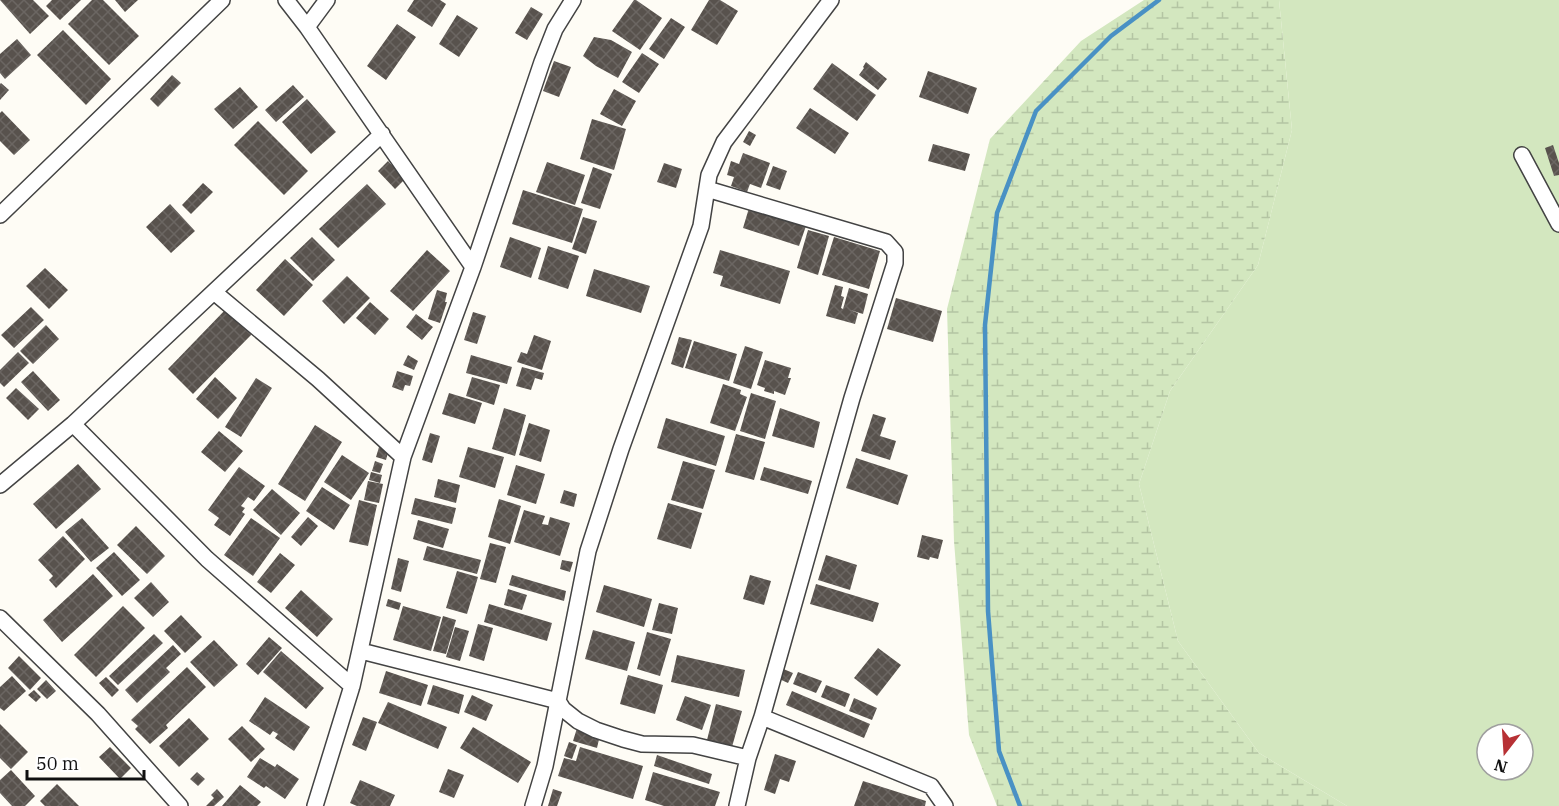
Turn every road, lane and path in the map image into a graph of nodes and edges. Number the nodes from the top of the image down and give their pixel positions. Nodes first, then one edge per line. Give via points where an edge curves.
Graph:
1 (222, 0) edge
2 (286, 0) edge
3 (327, 0) edge
4 (573, 0) edge
5 (831, 0) edge
6 (307, 27) junction
7 (382, 134) junction
8 (1522, 155) dead end
9 (707, 189) junction
10 (0, 215) edge
11 (1559, 224) edge
12 (473, 267) junction
13 (214, 292) junction
14 (73, 424) junction
15 (403, 457) junction
16 (0, 486) edge
17 (0, 618) edge
18 (361, 651) junction
19 (352, 686) junction
20 (558, 701) junction
21 (762, 717) junction
22 (748, 758) junction
23 (180, 806) edge
24 (315, 806) edge
25 (533, 806) edge
26 (737, 806) edge
27 (945, 806) edge

1 - 10 street
2 - 6 street
3 - 6 street
4 - 12 street via 555,29 542,63
5 - 9 street via 724,142
6 - 7 street
7 - 12 street
7 - 13 street
8 - 11 street
9 - 20 street via 701,226 588,551
9 - 21 street via 886,242 895,252 895,263 852,398
12 - 15 street
13 - 14 street
13 - 15 street
14 - 16 street
14 - 19 street via 207,559
15 - 18 street
17 - 23 street via 98,714
18 - 19 street
18 - 20 street
19 - 24 street
20 - 22 street via 578,721 623,740 693,745
20 - 25 street
21 - 22 street
21 - 27 street via 931,786
22 - 26 street

